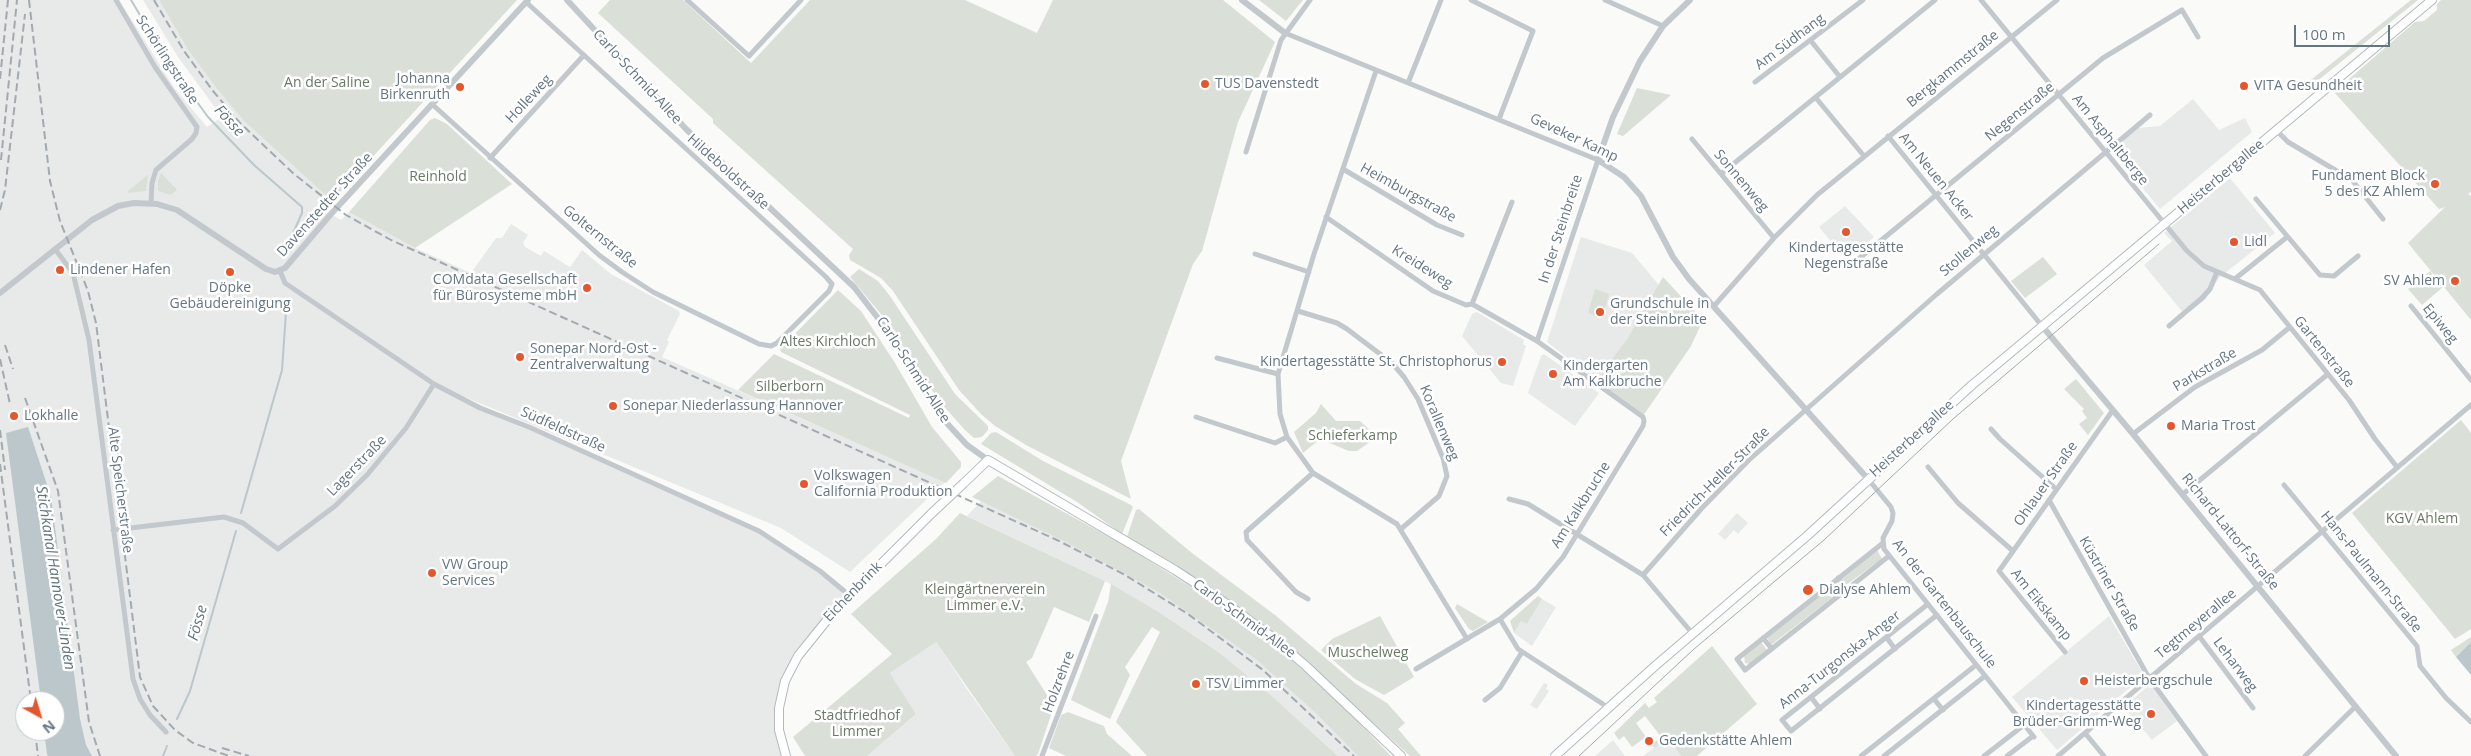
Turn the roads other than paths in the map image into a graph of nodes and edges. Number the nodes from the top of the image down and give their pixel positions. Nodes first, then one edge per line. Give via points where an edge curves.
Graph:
1 (116, 0) edge
2 (567, 0) edge
3 (687, 0) edge
4 (801, 0) edge
5 (1242, 0) edge
6 (1310, 0) edge
7 (1441, 0) edge
8 (1471, 0) edge
9 (1605, 0) edge
10 (1690, 0) edge
11 (1863, 0) edge
12 (1935, 0) edge
13 (1981, 0) edge
14 (2057, 0) edge
15 (2432, 0) edge
16 (527, 1) edge
17 (1614, 2) edge
18 (1663, 26) junction
19 (1285, 33) junction
20 (2011, 36) junction
21 (2198, 37) dead end
22 (1811, 40) junction
23 (584, 55) junction
24 (1376, 70) junction
25 (1840, 78) junction
26 (1755, 82) dead end
27 (1408, 83) junction
28 (2059, 95) junction
29 (1816, 98) junction
30 (433, 106) junction
31 (2150, 115) dead end
32 (1499, 118) junction
33 (2277, 131) junction
34 (1888, 136) junction
35 (1692, 139) dead end
36 (1246, 152) dead end
37 (2106, 152) junction
38 (1864, 156) junction
39 (490, 158) junction
40 (1598, 160) junction
41 (1343, 169) junction
42 (1721, 174) junction
43 (1936, 195) junction
44 (2256, 199) dead end
45 (1512, 202) dead end
46 (151, 203) junction
47 (1326, 217) junction
48 (2384, 219) dead end
49 (2166, 224) junction
50 (1462, 235) dead end
51 (2287, 237) junction
52 (1774, 238) junction
53 (55, 249) junction
54 (1255, 254) dead end
55 (1984, 254) junction
56 (2358, 256) dead end
57 (1856, 261) dead end
58 (280, 271) junction
59 (1309, 272) junction
60 (2217, 272) junction
61 (2236, 278) junction
62 (0, 294) edge
63 (1472, 304) junction
64 (1714, 306) junction
65 (2411, 306) dead end
66 (1298, 311) junction
67 (2042, 326) junction
68 (2169, 326) dead end
69 (2290, 327) junction
70 (1537, 341) junction
71 (778, 343) joint
72 (1218, 358) dead end
73 (1278, 374) junction
74 (2328, 374) junction
75 (2471, 380) edge
76 (434, 384) junction
77 (2471, 405) edge
78 (1807, 409) junction
79 (2113, 410) junction
80 (1196, 417) dead end
81 (1991, 429) dead end
82 (2133, 434) junction
83 (1287, 437) junction
84 (988, 460) junction
85 (2397, 466) junction
86 (1928, 468) dead end
87 (1313, 473) junction
88 (1868, 479) junction
89 (2284, 485) dead end
90 (2056, 489) junction
91 (2183, 494) junction
92 (1509, 499) dead end
93 (2048, 500) junction
94 (1401, 529) junction
95 (113, 530) junction
96 (2323, 530) junction
97 (1576, 534) junction
98 (1883, 543) junction
99 (2014, 551) junction
100 (1890, 556) junction
101 (1999, 571) joint
102 (1643, 575) junction
103 (1838, 578) junction
104 (2258, 586) junction
105 (1847, 589) junction
106 (849, 595) junction
107 (1308, 599) dead end
108 (1928, 604) junction
109 (1937, 615) junction
110 (1096, 616) dead end
111 (1500, 619) junction
112 (1692, 633) junction
113 (2199, 636) junction
114 (1763, 638) junction
115 (1886, 638) junction
116 (1467, 639) junction
117 (1772, 649) junction
118 (1895, 649) junction
119 (1522, 652) junction
120 (2065, 652) dead end
121 (1976, 665) junction
122 (1416, 669) dead end
123 (1985, 676) junction
124 (2149, 678) junction
125 (1811, 698) junction
126 (1934, 699) junction
127 (1485, 700) dead end
128 (2355, 707) junction
129 (1609, 708) junction
130 (2253, 708) dead end
131 (1820, 709) junction
132 (1943, 710) junction
133 (2471, 722) edge
134 (2024, 724) junction
135 (166, 732) dead end
136 (2085, 733) junction
137 (786, 756) edge
138 (1042, 756) edge
139 (1401, 756) edge
140 (1555, 756) edge
141 (1861, 756) edge
142 (1884, 756) edge
143 (1984, 756) edge
144 (2007, 756) edge
145 (2058, 756) edge
146 (2104, 756) edge
147 (2206, 756) edge
148 (2306, 756) edge
149 (2396, 756) edge

1 - 46 street, Schörlingstraße via 155,67 197,127 192,140 156,170
2 - 84 street, Carlo-Schmid-Allee via 686,129 854,287 878,315 943,419 967,445
3 - 4 street via 749,56
5 - 19 street, Geveker Kamp
6 - 19 street
7 - 27 street
8 - 32 street via 1533,31
9 - 17 street
10 - 18 street, In der Steinbreite
11 - 22 street, Am Südhang
12 - 25 street
13 - 20 street, Am Asphaltberge
14 - 20 street, Bergkammstraße
15 - 33 main road, Heisterbergallee
16 - 23 street, Hildeboldstraße
16 - 30 street, Davenstedter Straße
17 - 18 street
18 - 40 street, In der Steinbreite via 1622,96
19 - 24 street, Geveker Kamp
19 - 36 street
20 - 28 street, Am Asphaltberge
20 - 34 street, Bergkammstraße
21 - 28 street, Negenstraße via 2182,10 2104,58
22 - 25 street
22 - 26 street, Am Südhang
23 - 39 street, Holleweg
23 - 71 street, Hildeboldstraße via 830,281 829,291
24 - 27 street, Geveker Kamp
24 - 41 street
25 - 29 street
27 - 32 street, Geveker Kamp
28 - 37 street, Am Asphaltberge
28 - 43 street, Negenstraße
29 - 38 street
29 - 42 street
30 - 39 street, Golternstraße
30 - 58 street, Davenstedter Straße
31 - 37 street, Stollenweg
32 - 40 street, Geveker Kamp
33 - 48 street via 2288,142 2352,180
33 - 49 main road, Heisterbergallee
34 - 38 street, Bergkammstraße
34 - 43 street, Am Neuen Acker
35 - 42 street, Sonnenweg
37 - 49 street, Am Asphaltberge
37 - 55 street, Stollenweg
38 - 52 street, Bergkammstraße via 1817,195
39 - 71 street, Golternstraße via 599,255 653,292 759,344 771,346
40 - 64 street, Geveker Kamp via 1624,177 1641,196 1679,267
40 - 70 street, In der Steinbreite
41 - 47 street
41 - 50 street, Heimburgstraße via 1437,225
42 - 52 street, Sonnenweg
43 - 55 street, Am Neuen Acker
43 - 57 street, Negenstraße
44 - 51 street
45 - 63 street
46 - 53 street, Davenstedter Straße via 134,203 104,212
46 - 58 street, Davenstedter Straße via 177,210 266,269
47 - 59 street
47 - 63 street, Kreideweg via 1433,291 1466,305
49 - 60 street, Gartenstraße via 2193,257
49 - 67 main road, Heisterbergallee
51 - 56 street via 2320,275 2334,276
51 - 61 street
52 - 64 street, Bergkammstraße
53 - 62 street, Davenstedter Straße
53 - 95 street, Alte Speicherstraße via 73,272 85,320
54 - 59 street
55 - 67 street, Am Neuen Acker
55 - 78 street, Stollenweg
58 - 76 street, Südfeldstraße via 292,288
59 - 66 street
60 - 61 street, Gartenstraße
60 - 68 street via 2202,298
61 - 69 street, Gartenstraße via 2260,290
63 - 70 street, Kreideweg
64 - 78 street, Geveker Kamp
65 - 75 street, Epiweg
66 - 73 street
66 - 94 street, Korallenweg via 1347,329 1392,363 1418,399 1443,458 1447,476 1440,496
67 - 79 street, Richard-Lattorf-Straße
67 - 88 main road, Heisterbergallee
69 - 74 street, Gartenstraße
69 - 82 street, Parkstraße via 2262,350 2195,387
70 - 97 street, Am Kalkbruche via 1644,421
72 - 73 street
73 - 83 street via 1280,414
74 - 85 street, Gartenstraße
74 - 91 street
76 - 95 street, Lagerstraße via 398,439 367,475 334,506 278,549 243,523 224,518
76 - 106 street, Südfeldstraße via 480,408 759,531 820,571
77 - 85 street, Tegtmeyerallee
78 - 88 street, Geveker Kamp
78 - 102 street, Friedrich-Heller-Straße via 1722,487
79 - 82 street, Richard-Lattorf-Straße
79 - 90 street, Ohlauer Straße
80 - 83 street via 1275,442
81 - 90 street
82 - 91 street, Richard-Lattorf-Straße
83 - 87 street
84 - 106 main road, Eichenbrink, bridge
84 - 139 main road, Carlo-Schmid-Allee via 1224,602 1306,666
85 - 96 street, Tegtmeyerallee
86 - 99 street via 1958,503
87 - 94 street
87 - 107 street via 1246,532 1247,540 1296,592
88 - 98 street, An der Gartenbauschule via 1893,513
88 - 112 main road, Heisterbergallee via 1807,536
89 - 96 street, Hans-Paulmann-Straße
90 - 93 street, Ohlauer Straße
91 - 104 street, Richard-Lattorf-Straße
92 - 97 street via 1528,504
93 - 99 street, Ohlauer Straße
93 - 124 street, Küstriner Straße
94 - 116 street
95 - 135 street, Alte Speicherstraße via 133,679 150,716
96 - 104 street, Tegtmeyerallee
96 - 133 street, Hans-Paulmann-Straße via 2417,646 2420,666
97 - 102 street
97 - 111 street, Am Kalkbruche via 1546,578 1522,603
98 - 100 street, An der Gartenbauschule
98 - 103 street
99 - 101 street, Ohlauer Straße
100 - 105 street
100 - 108 street, An der Gartenbauschule
101 - 120 street, Am Eikskamp
102 - 112 street
103 - 105 street
103 - 114 street
104 - 113 street, Tegtmeyerallee
104 - 128 street, Richard-Lattorf-Straße
105 - 117 street
106 - 137 main road, Eichenbrink via 798,656 785,682 779,716
108 - 109 street, An der Gartenbauschule
108 - 115 street, Anna-Turgonska-Anger
109 - 118 street, Anna-Turgonska-Anger
109 - 121 street, An der Gartenbauschule
110 - 138 street, Holzrehre
111 - 116 street, Am Kalkbruche
111 - 119 street
112 - 129 main road, Heisterbergallee
113 - 124 street, Tegtmeyerallee
113 - 130 street, Leharweg
114 - 117 street
114 - 117 street via 1737,659 1745,670
115 - 118 street
115 - 125 street, Anna-Turgonska-Anger
116 - 122 street, Am Kalkbruche
118 - 131 street, Anna-Turgonska-Anger
119 - 127 street via 1500,688
119 - 129 street
121 - 123 street, An der Gartenbauschule
121 - 126 street
123 - 132 street
123 - 134 street, An der Gartenbauschule
124 - 136 street, Tegtmeyerallee
124 - 147 street, Küstriner Straße
125 - 131 street
125 - 131 street, Anna-Turgonska-Anger via 1782,720 1791,732
126 - 132 street
126 - 141 street
128 - 148 street
128 - 149 street, Richard-Lattorf-Straße
129 - 140 main road, Heisterbergallee
132 - 142 street
134 - 143 street
134 - 144 street, An der Gartenbauschule via 2033,736
136 - 145 street, Tegtmeyerallee
136 - 146 street

